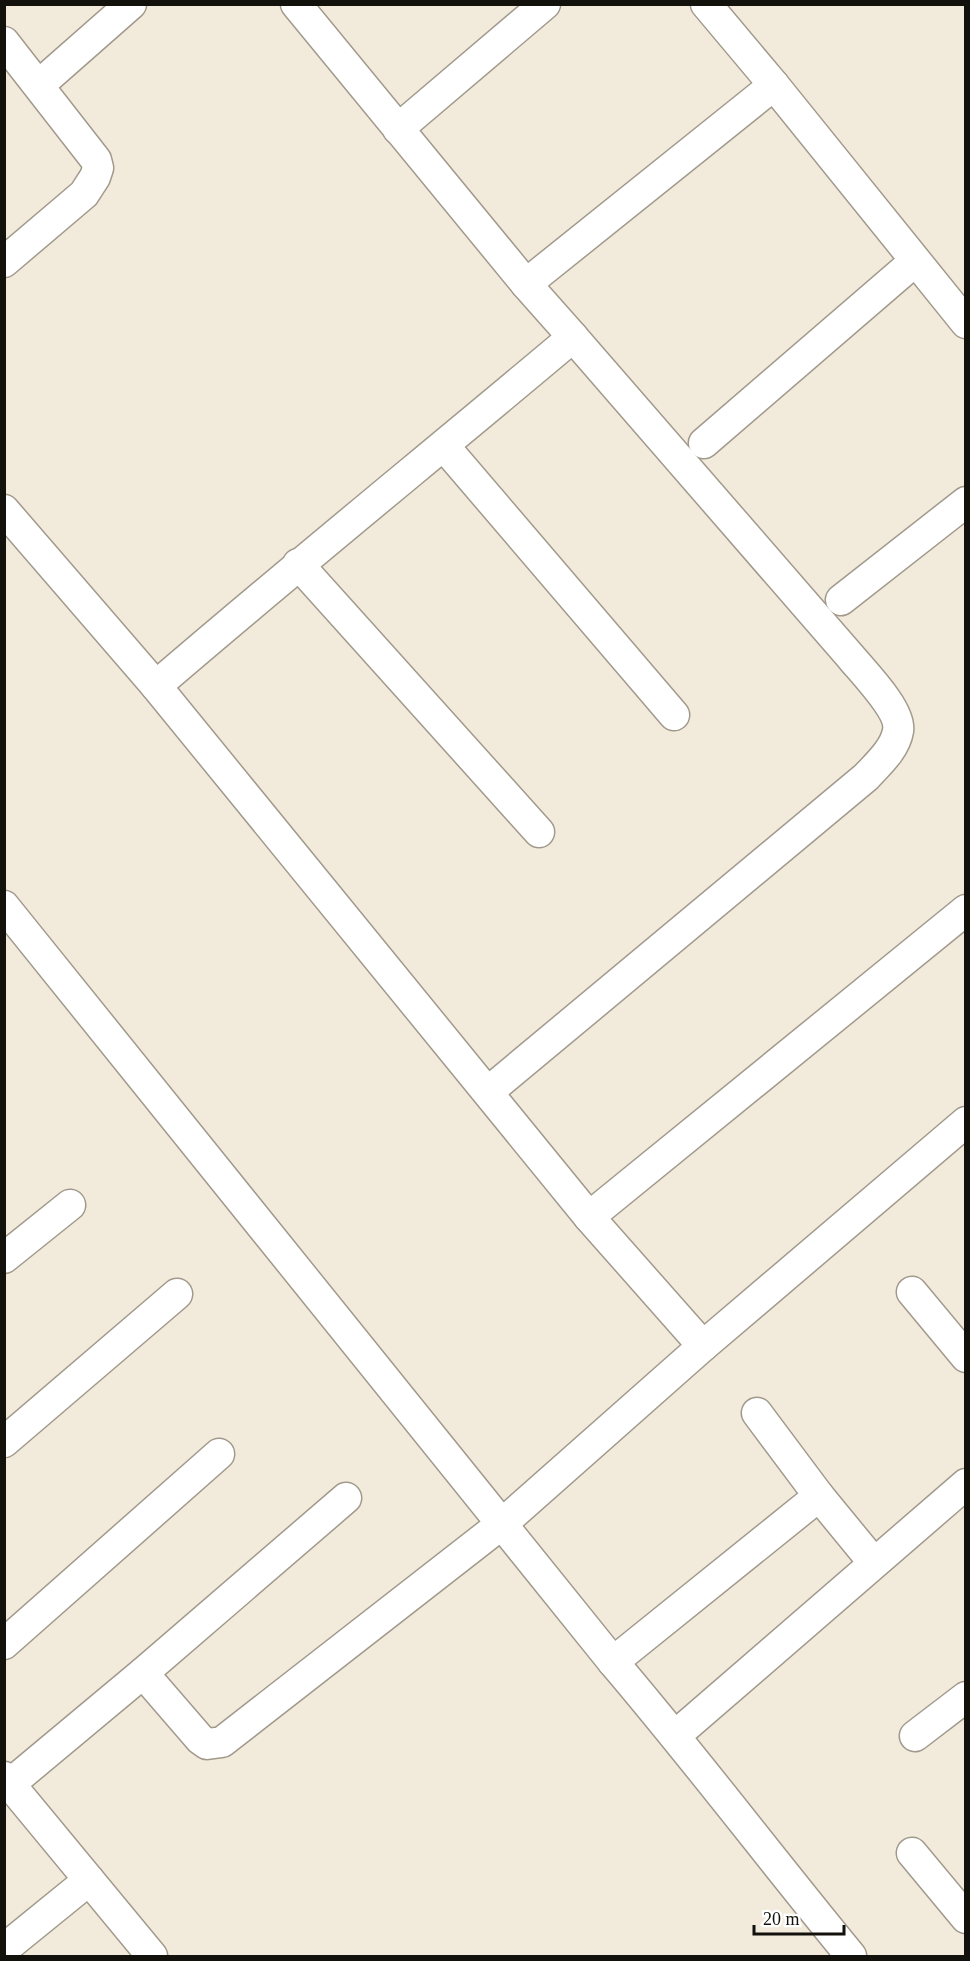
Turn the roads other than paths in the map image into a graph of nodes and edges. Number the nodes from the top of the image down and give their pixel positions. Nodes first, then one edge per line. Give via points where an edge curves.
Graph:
1 (131, 4) edge
2 (296, 4) edge
3 (545, 4) edge
4 (706, 4) edge
5 (4, 42) edge
6 (39, 85) junction
7 (774, 85) junction
8 (398, 129) junction
9 (4, 262) edge
10 (914, 262) junction
11 (526, 284) junction
12 (966, 323) edge
13 (573, 337) junction
14 (704, 442) dead end
15 (444, 446) junction
16 (966, 502) edge
17 (4, 510) edge
18 (298, 564) junction
19 (841, 600) dead end
20 (156, 686) junction
21 (674, 715) dead end
22 (539, 832) dead end
23 (4, 906) edge
24 (966, 910) edge
25 (488, 1092) junction
26 (966, 1122) edge
27 (70, 1205) dead end
28 (589, 1216) junction
29 (4, 1258) edge
30 (912, 1292) dead end
31 (177, 1294) dead end
32 (702, 1346) junction
33 (966, 1357) edge
34 (757, 1413) dead end
35 (4, 1442) edge
36 (219, 1454) dead end
37 (966, 1484) edge
38 (819, 1496) junction
39 (346, 1498) dead end
40 (503, 1523) junction
41 (874, 1563) junction
42 (4, 1644) edge
43 (613, 1662) junction
44 (143, 1673) junction
45 (966, 1697) edge
46 (676, 1736) junction
47 (915, 1736) dead end
48 (7, 1780) edge
49 (912, 1853) dead end
50 (89, 1880) junction
51 (966, 1917) edge
52 (4, 1949) edge
53 (152, 1956) edge
54 (851, 1956) edge

1 - 6 street
2 - 8 street
3 - 8 street
4 - 7 street
5 - 6 street
6 - 9 street via 96,160 98,168 84,194
7 - 10 street
7 - 11 street
8 - 11 street
10 - 12 street
10 - 14 street
11 - 13 street
13 - 15 street
13 - 25 street via 850,656 887,702 899,729 889,751 866,777
15 - 18 street
15 - 21 street
16 - 19 street
17 - 20 street
18 - 20 street
18 - 22 street
20 - 25 street
23 - 40 street
24 - 28 street
25 - 28 street
26 - 32 street
27 - 29 street
28 - 32 street
30 - 33 street
31 - 35 street
32 - 40 street
34 - 38 street
36 - 42 street
37 - 41 street
38 - 41 street
38 - 43 street
39 - 44 street
40 - 43 street
40 - 44 street via 222,1742 207,1744 201,1739
41 - 46 street
43 - 46 street
44 - 48 street
45 - 47 street
46 - 54 street
48 - 50 street
49 - 51 street
50 - 52 street
50 - 53 street

